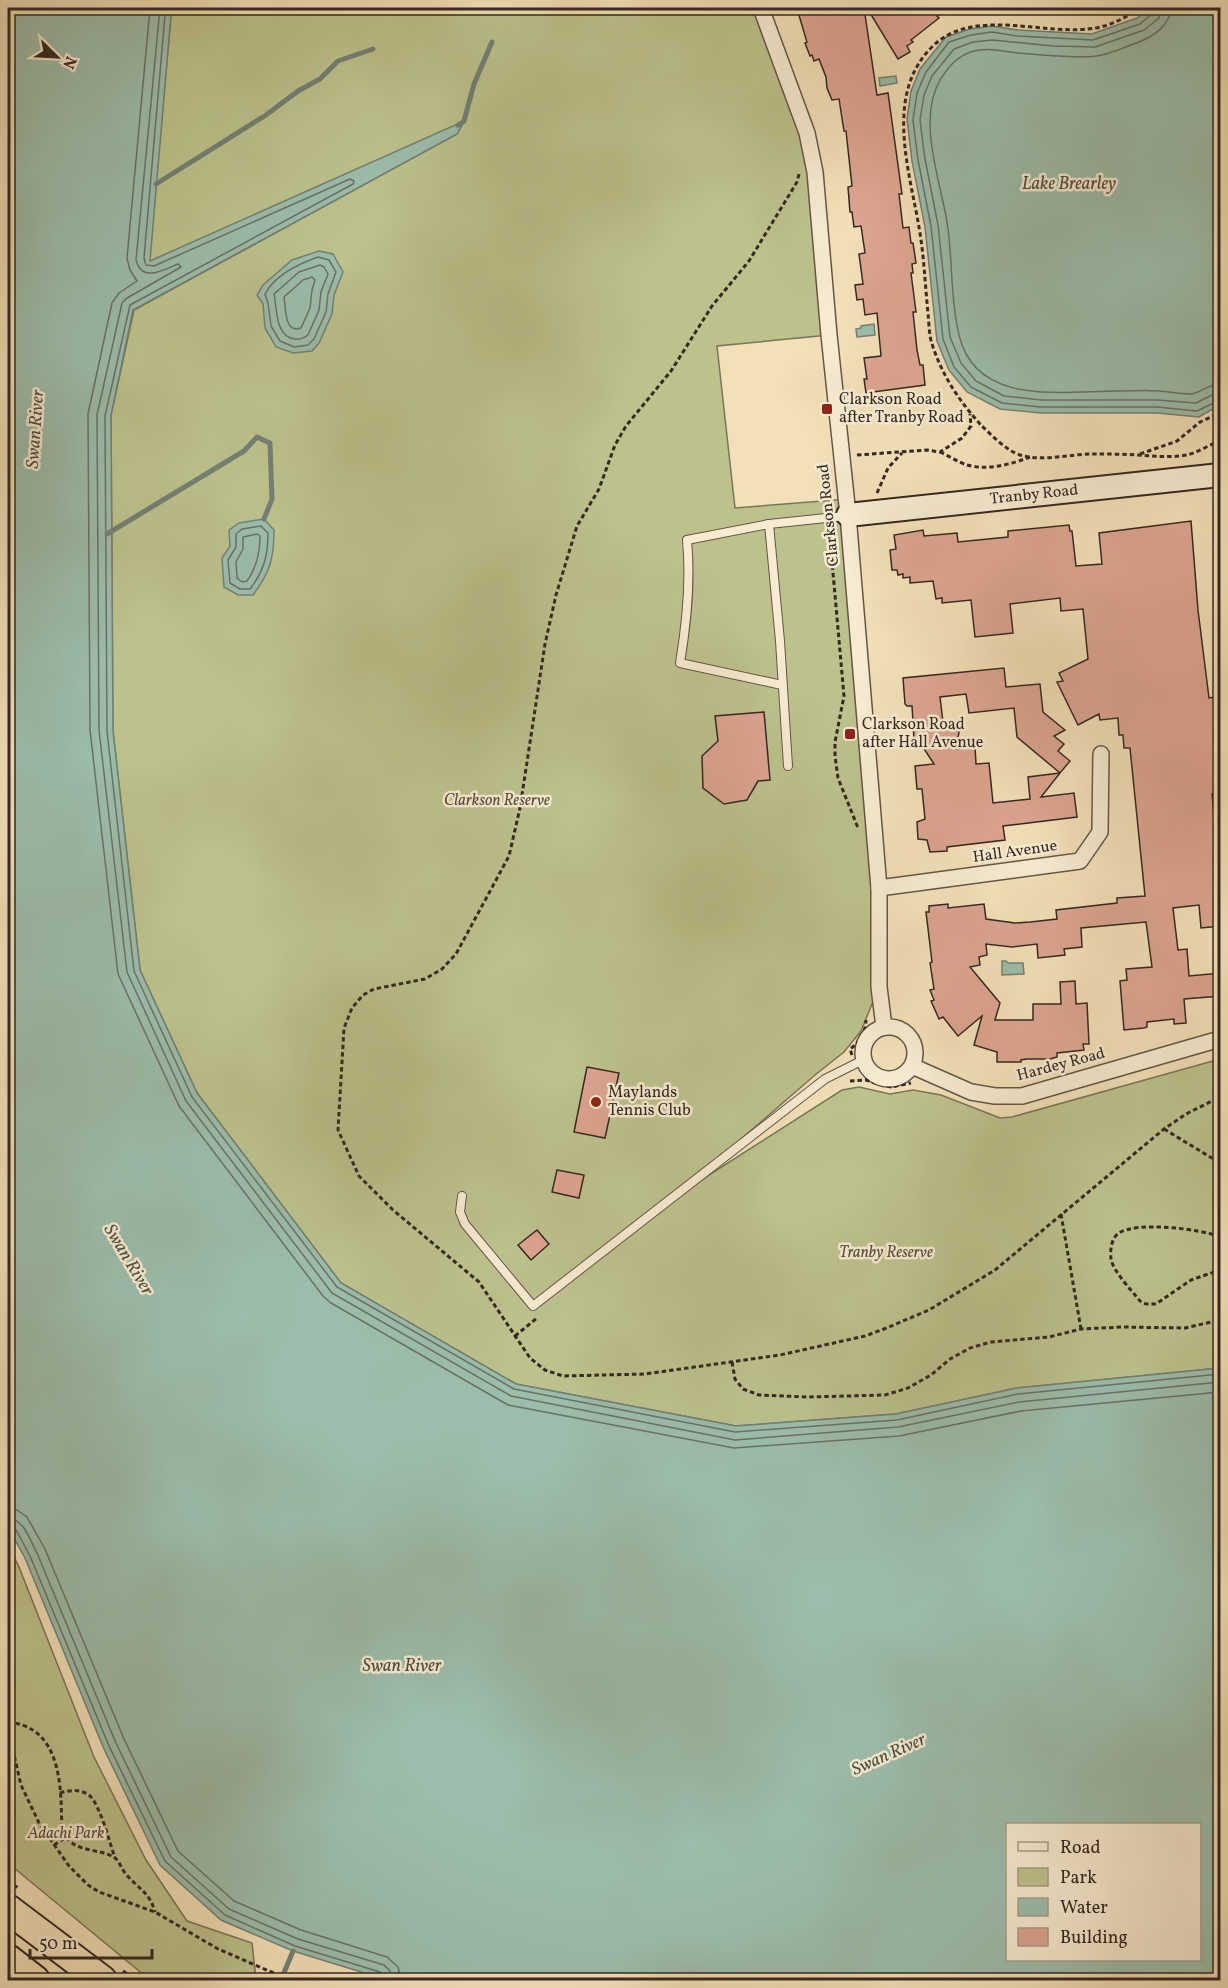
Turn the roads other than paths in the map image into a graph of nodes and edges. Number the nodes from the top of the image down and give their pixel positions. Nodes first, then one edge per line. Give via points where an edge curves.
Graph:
1 (761, 8) edge
2 (1221, 475) edge
3 (839, 516) junction
4 (769, 524) junction
5 (782, 685) junction
6 (1101, 754) dead end
7 (788, 766) dead end
8 (879, 888) junction
9 (884, 1027) junction
10 (1221, 1039) edge
11 (859, 1062) junction
12 (912, 1066) junction
13 (462, 1196) dead end
14 (8, 1909) edge
15 (8, 1959) edge
16 (35, 1980) edge
17 (102, 1980) edge

1 - 3 street, Clarkson Road via 807,133 815,172 842,457
2 - 3 street, Tranby Road
3 - 4 lane
3 - 8 street, Clarkson Road
4 - 5 lane
4 - 5 lane via 687,540 690,574 680,663
5 - 7 lane
6 - 8 street, Hall Avenue via 1100,832 1080,861
8 - 9 street, Clarkson Road via 879,987
9 - 11 street via 869,1035
9 - 12 street via 894,1027 910,1038 915,1057
10 - 12 street, Hardey Road via 1022,1096 971,1092
11 - 12 street via 885,1080 896,1079
11 - 13 lane via 825,1079 533,1306 465,1224 460,1212
14 - 17 highway
15 - 16 highway

